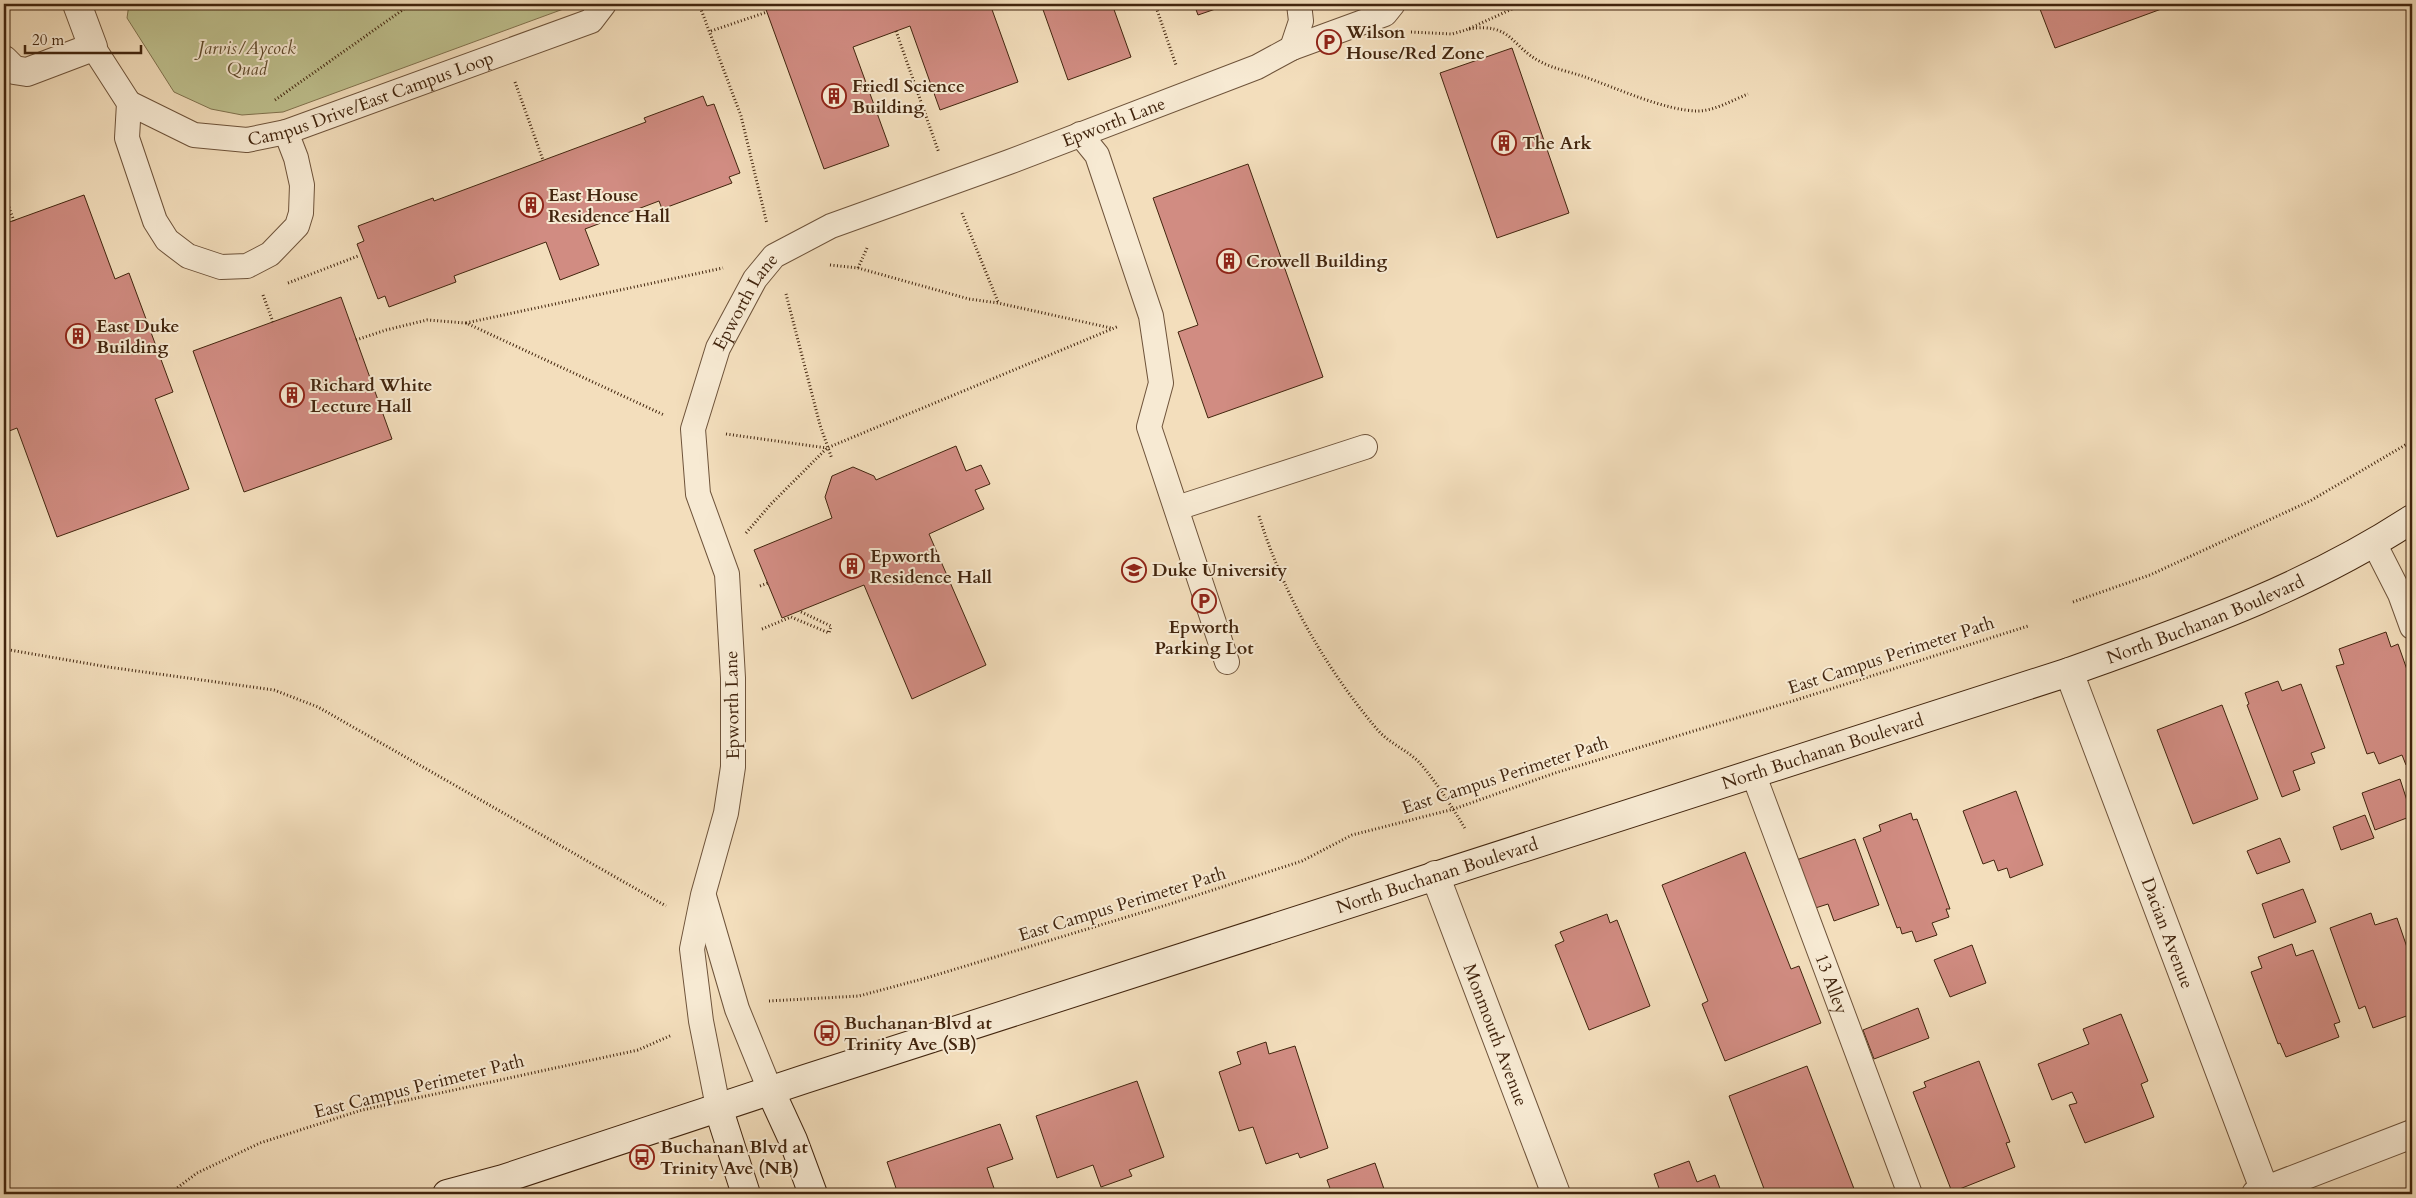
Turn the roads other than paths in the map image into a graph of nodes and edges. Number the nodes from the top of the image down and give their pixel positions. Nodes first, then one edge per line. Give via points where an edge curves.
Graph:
1 (77, 4) edge
2 (604, 4) edge
3 (1299, 4) edge
4 (1393, 4) edge
5 (93, 47) junction
6 (1292, 48) junction
7 (4, 60) edge
8 (129, 103) junction
9 (286, 132) junction
10 (1080, 134) junction
11 (1365, 447) dead end
12 (1177, 508) junction
13 (2412, 519) edge
14 (2374, 543) junction
15 (2412, 627) edge
16 (1227, 662) dead end
17 (2069, 672) junction
18 (1753, 773) junction
19 (1436, 875) junction
20 (703, 895) junction
21 (770, 1090) junction
22 (718, 1107) junction
23 (2412, 1134) edge
24 (2262, 1193) edge
25 (447, 1194) edge
26 (746, 1194) edge
27 (813, 1194) edge
28 (1556, 1194) edge
29 (1910, 1194) edge

1 - 5 street
2 - 9 lane, Campus Drive/East Campus Loop via 591,21
3 - 6 lane via 1301,21
4 - 6 lane, Epworth Lane via 1385,14
5 - 7 street via 27,72 14,70
5 - 8 lane
6 - 10 lane, Epworth Lane via 1257,67
8 - 9 lane, Campus Drive/East Campus Loop via 194,135 247,140
8 - 9 lane via 127,138 155,221 176,249 199,261 222,267 247,266 270,254 297,226 302,185
10 - 12 lane via 1097,155 1150,316 1161,383 1149,428
10 - 20 lane, Epworth Lane via 831,226 774,256 755,278 718,348 693,429 698,494 727,574 733,678 732,776 726,813
11 - 12 lane
12 - 16 lane
13 - 14 street, North Buchanan Boulevard
14 - 15 lane via 2400,594
14 - 17 street, North Buchanan Boulevard via 2267,598
17 - 18 street, North Buchanan Boulevard
17 - 24 street, Dacian Avenue
18 - 19 street, North Buchanan Boulevard
18 - 29 lane, 13 Alley
19 - 21 street, North Buchanan Boulevard
19 - 28 street, Monmouth Avenue
20 - 21 lane via 737,1008
20 - 22 lane, Epworth Lane via 692,949 700,1015
21 - 22 street, North Buchanan Boulevard
21 - 27 street
22 - 25 street, North Buchanan Boulevard via 503,1179
22 - 26 street
23 - 24 street

